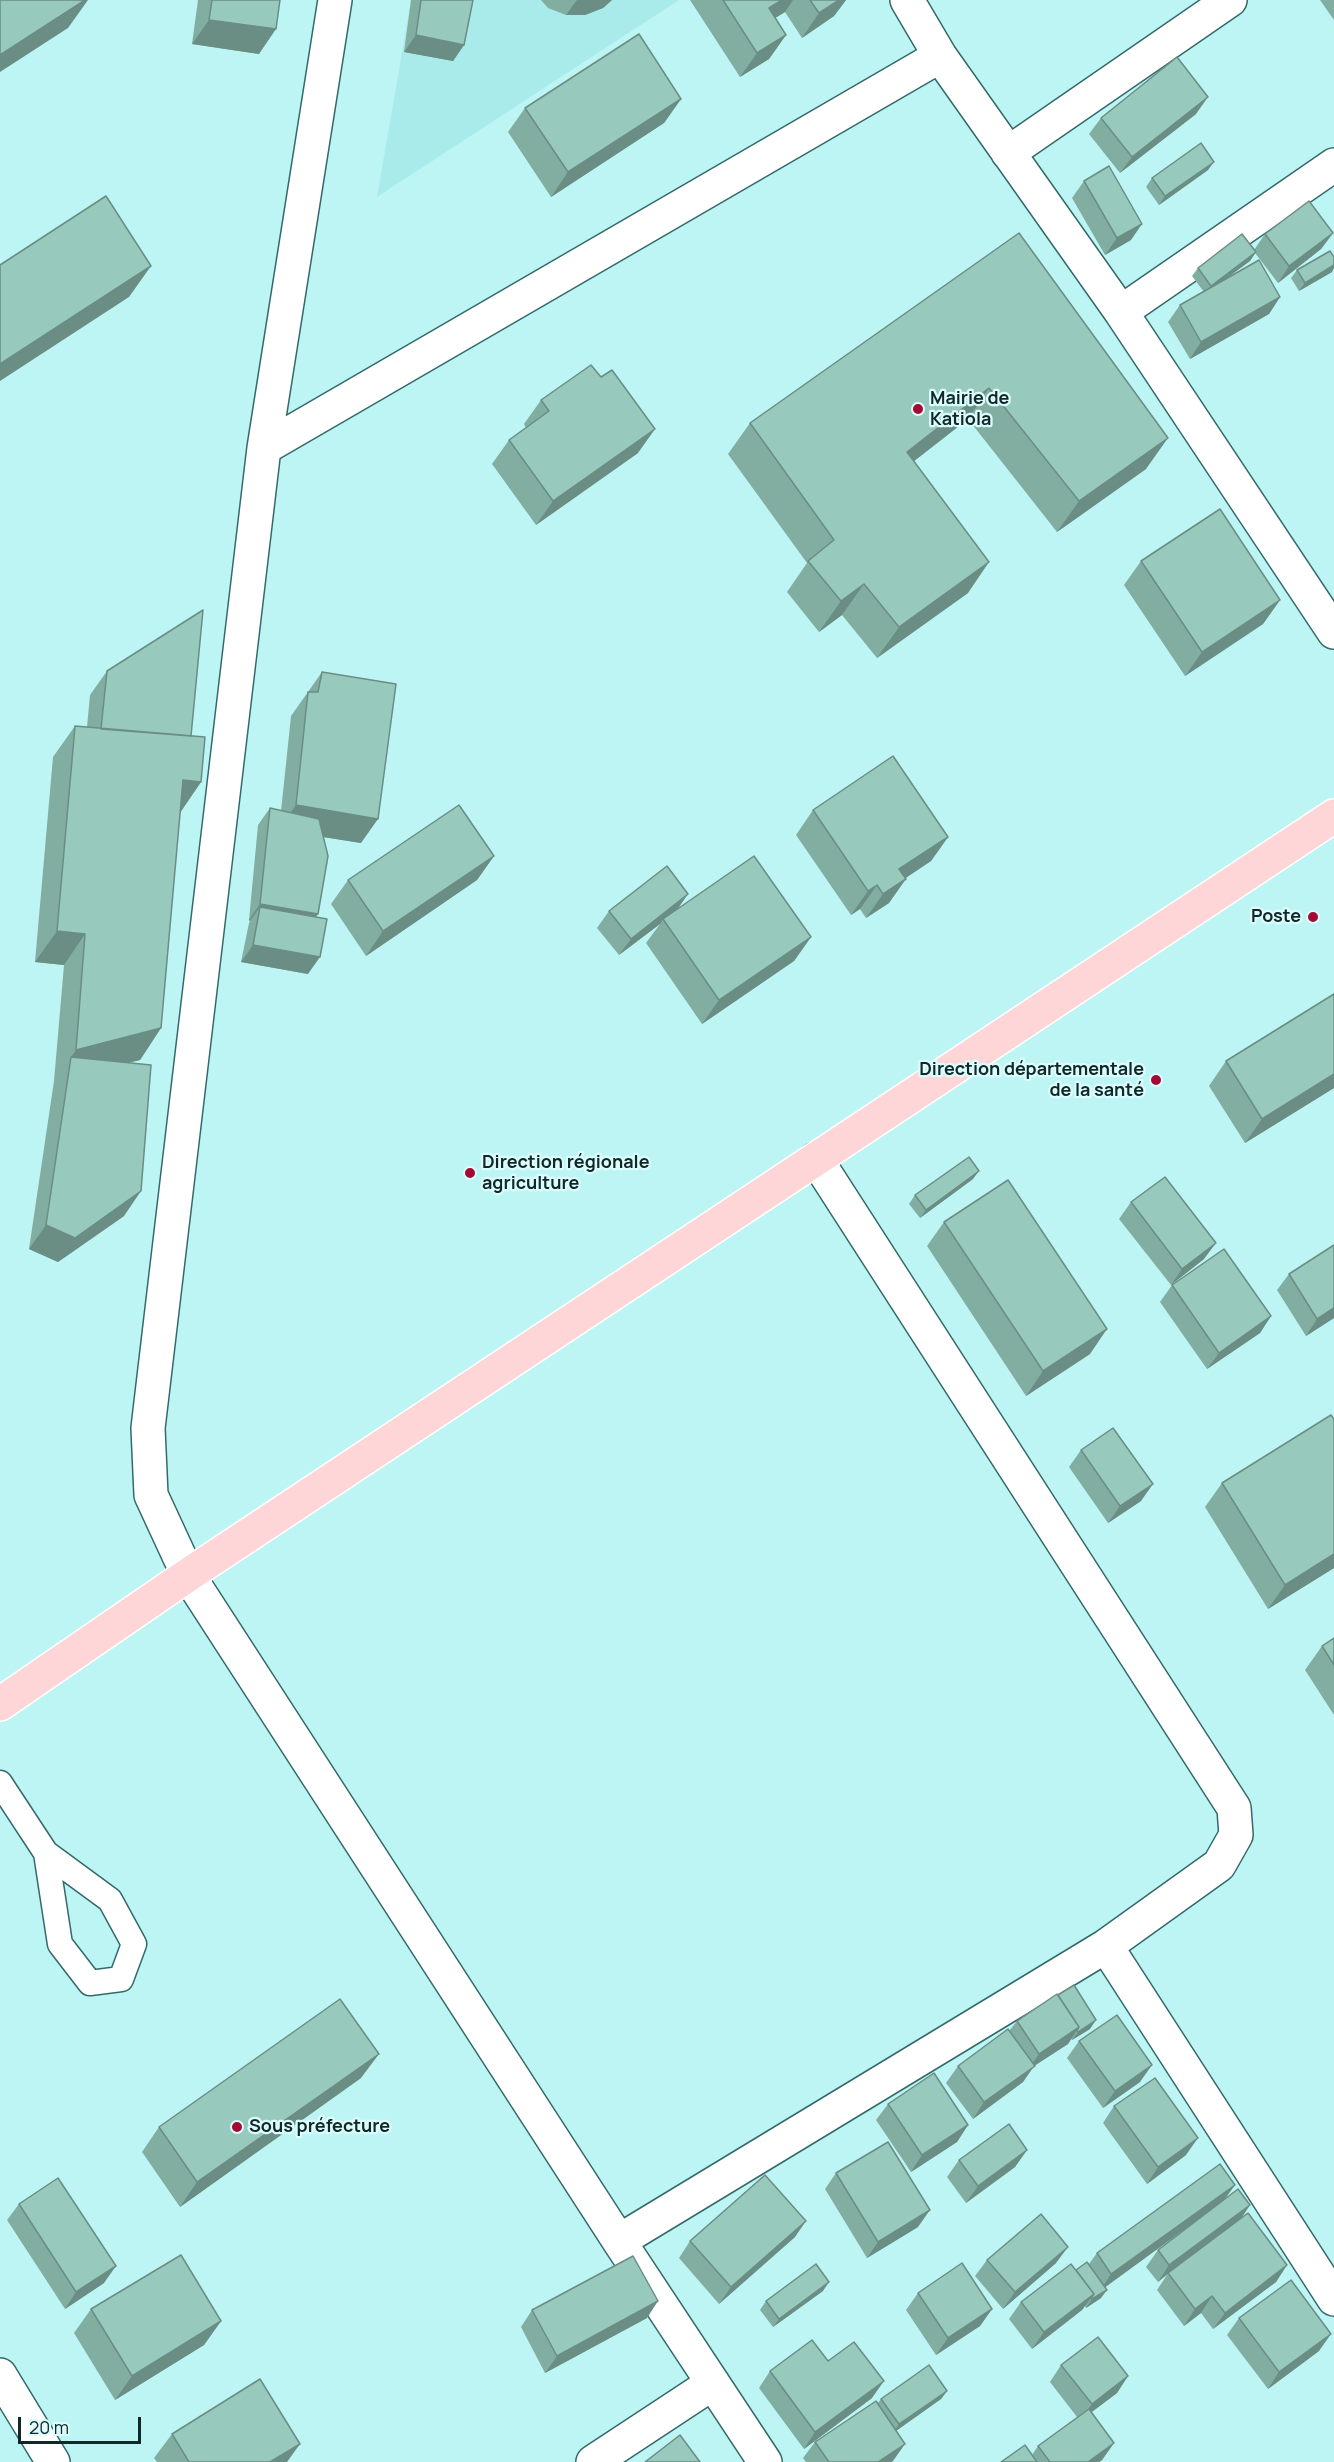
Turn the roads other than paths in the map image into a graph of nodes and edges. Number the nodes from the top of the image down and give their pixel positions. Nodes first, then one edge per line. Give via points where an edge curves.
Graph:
1 (335, 0) edge
2 (907, 0) edge
3 (1230, 0) edge
4 (940, 56) junction
5 (1008, 153) junction
6 (1334, 165) edge
7 (1121, 312) junction
8 (264, 448) junction
9 (1334, 632) edge
10 (1334, 816) edge
11 (816, 1159) junction
12 (188, 1575) junction
13 (0, 1704) edge
14 (0, 1783) edge
15 (46, 1853) junction
16 (1106, 1946) junction
17 (619, 2241) junction
18 (1334, 2299) edge
19 (0, 2375) edge
20 (713, 2384) junction
21 (53, 2462) edge
22 (593, 2462) edge
23 (765, 2462) edge

1 - 8 street
2 - 4 street
3 - 5 street
4 - 5 street
4 - 8 street
5 - 7 street
6 - 7 street
7 - 9 street
8 - 12 street via 148,1428 151,1495
10 - 11 main road
11 - 12 main road
11 - 16 street via 1234,1808 1236,1835 1219,1865
12 - 13 main road
12 - 17 street
14 - 15 lane
15 - 15 lane via 60,1944 90,1983 121,1979 134,1944 110,1900
16 - 17 street
16 - 18 street
17 - 20 street
19 - 21 street
20 - 22 street
20 - 23 street

